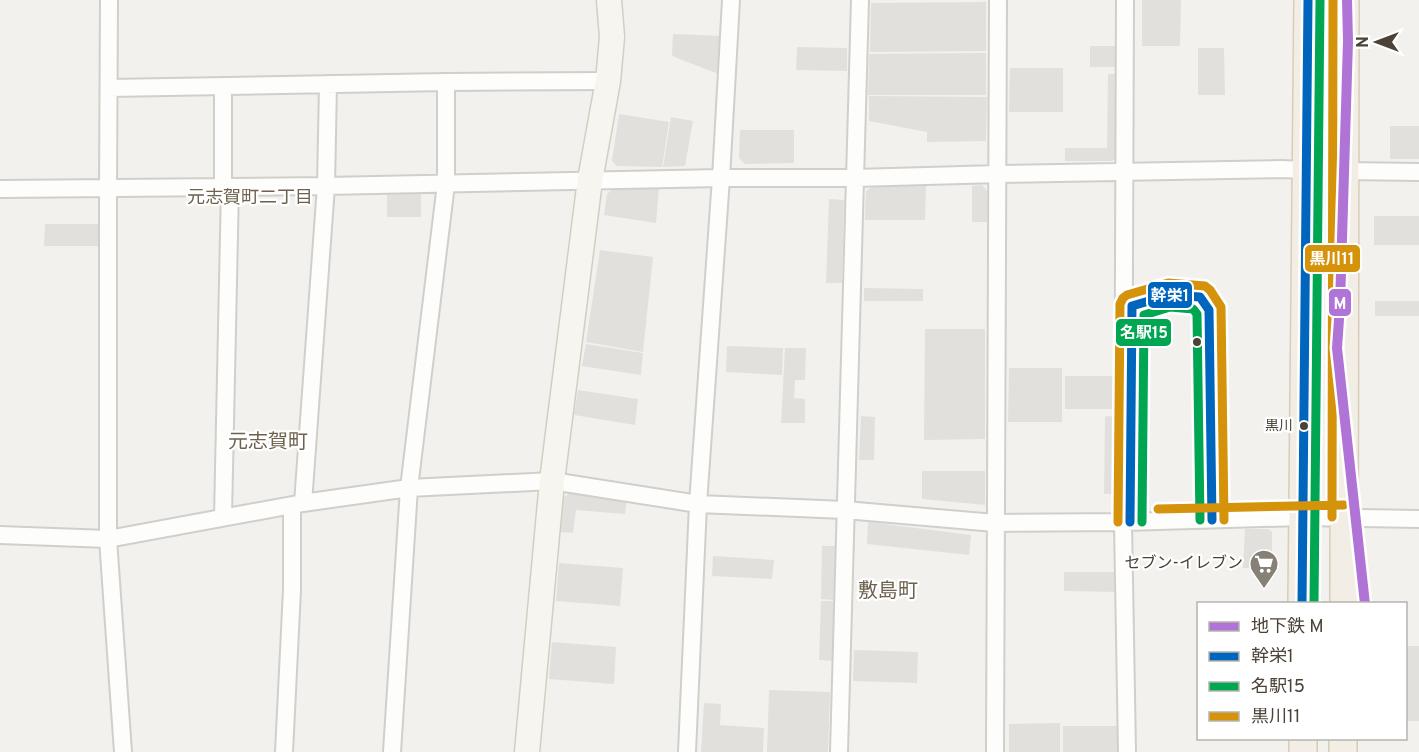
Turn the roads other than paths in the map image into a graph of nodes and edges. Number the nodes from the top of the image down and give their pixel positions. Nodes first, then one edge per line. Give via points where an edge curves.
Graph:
1 (109, 0) edge
2 (609, 0) edge
3 (730, 0) edge
4 (860, 0) edge
5 (998, 0) edge
6 (1125, 0) edge
7 (1308, 0) edge
8 (1345, 0) edge
9 (608, 81) junction
10 (446, 82) junction
11 (328, 84) junction
12 (223, 86) junction
13 (110, 88) junction
14 (1306, 170) junction
15 (1344, 171) junction
16 (1124, 172) junction
17 (1419, 172) edge
18 (998, 174) junction
19 (721, 178) junction
20 (855, 178) junction
21 (590, 180) junction
22 (446, 184) junction
23 (326, 186) junction
24 (227, 187) junction
25 (0, 189) edge
26 (108, 189) junction
27 (552, 481) junction
28 (409, 488) junction
29 (297, 504) junction
30 (698, 504) junction
31 (845, 510) junction
32 (224, 517) junction
33 (1302, 517) junction
34 (1344, 517) junction
35 (1419, 519) edge
36 (1123, 522) junction
37 (996, 523) junction
38 (0, 535) edge
39 (108, 538) junction
40 (1302, 602) edge
41 (1344, 602) edge
42 (123, 752) edge
43 (284, 752) edge
44 (392, 752) edge
45 (527, 752) edge
46 (687, 752) edge
47 (839, 752) edge
48 (996, 752) edge
49 (1127, 752) edge

1 - 13 street
2 - 9 street via 612,37
3 - 19 street
4 - 20 street
5 - 18 street
6 - 16 street
7 - 14 main road
8 - 15 main road
9 - 10 street
9 - 21 street
10 - 11 street
10 - 22 street
11 - 12 street
11 - 23 street
12 - 13 street
12 - 24 street
13 - 26 street
14 - 16 street
14 - 33 main road
15 - 17 street
15 - 34 main road
16 - 18 street
16 - 36 street
18 - 20 street
18 - 37 street
19 - 20 street
19 - 21 street
19 - 30 street
20 - 31 street
21 - 22 street
21 - 27 street
22 - 23 street
22 - 28 street
23 - 24 street
23 - 29 street
24 - 26 street
24 - 32 street
25 - 26 street
26 - 39 street
27 - 28 street
27 - 30 street
27 - 45 street
28 - 29 street
28 - 44 street
29 - 32 street
29 - 43 street
30 - 31 street
30 - 46 street
31 - 37 street
31 - 47 street
32 - 39 street
33 - 34 street
33 - 36 street
33 - 40 main road
34 - 35 street
34 - 41 main road
36 - 37 street
36 - 49 street
37 - 48 street
38 - 39 street
39 - 42 street

